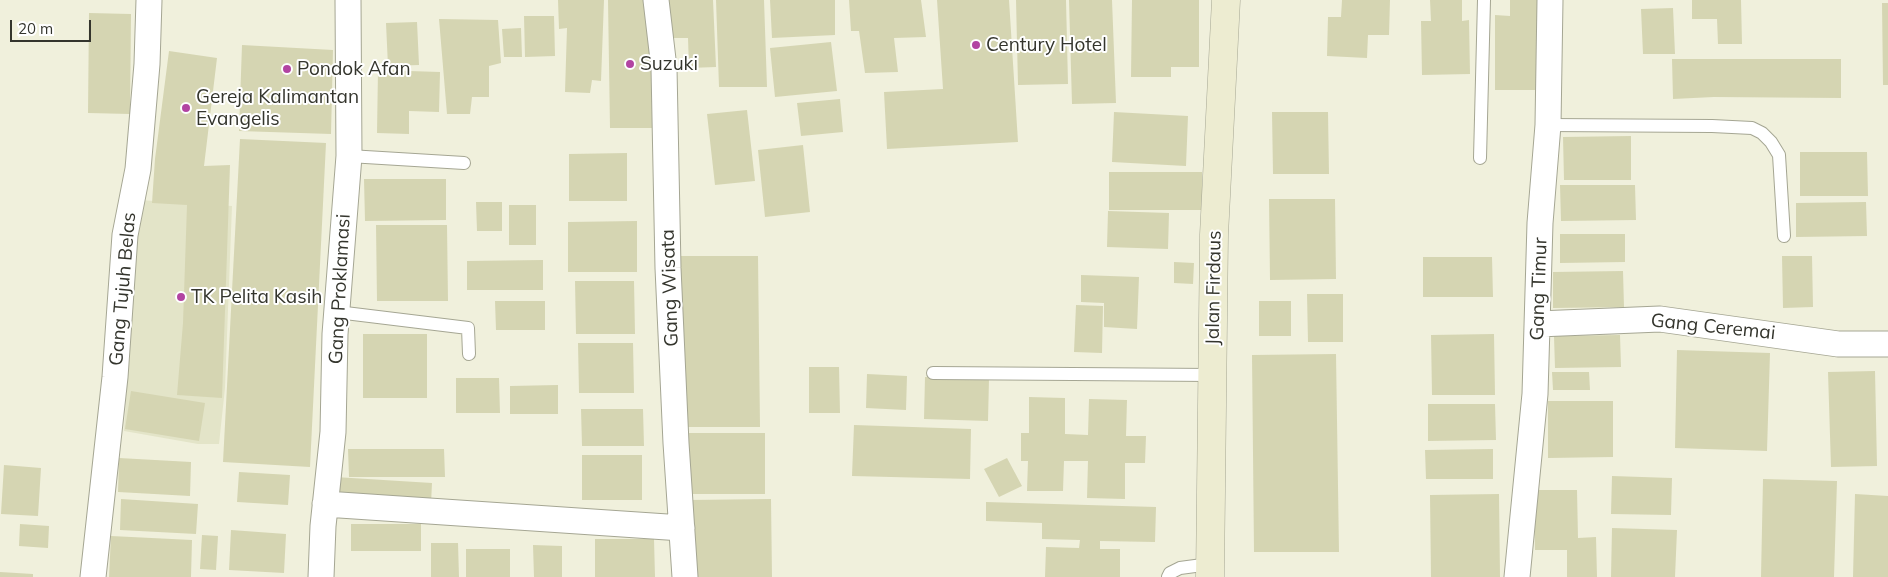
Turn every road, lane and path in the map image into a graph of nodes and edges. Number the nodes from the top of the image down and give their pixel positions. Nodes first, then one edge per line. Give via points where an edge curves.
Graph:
1 (148, 0) edge
2 (348, 0) edge
3 (656, 0) edge
4 (1226, 0) edge
5 (1484, 0) edge
6 (1550, 0) edge
7 (1548, 125) junction
8 (349, 156) junction
9 (1480, 158) dead end
10 (464, 163) dead end
11 (1784, 236) dead end
12 (337, 312) junction
13 (1538, 324) junction
14 (1888, 344) edge
15 (469, 354) dead end
16 (933, 373) dead end
17 (1213, 375) junction
18 (325, 504) junction
19 (682, 528) junction
20 (1210, 571) edge
21 (93, 577) edge
22 (321, 577) edge
23 (686, 577) edge
24 (1168, 577) edge
25 (1516, 577) edge

1 - 21 street, Gang Tujuh Belas via 147,64 138,170 125,236 115,377
2 - 8 street, Gang Proklamasi
3 - 19 street, Gang Wisata via 664,68 668,268
4 - 17 street, Jalan Firdaus via 1214,235
5 - 9 lane
6 - 7 street, Gang Timur
7 - 11 lane via 1752,128 1771,142 1778,155
7 - 13 street, Gang Timur via 1540,223
8 - 10 lane
8 - 12 street, Gang Proklamasi
12 - 15 lane via 468,328
12 - 18 street, Gang Proklamasi via 333,432
13 - 14 street, Gang Ceremai via 1660,319 1838,344
13 - 25 street, Gang Timur via 1535,394
16 - 17 lane
17 - 20 street, Jalan Firdaus
18 - 19 street
18 - 22 street, Gang Proklamasi
19 - 23 street, Gang Wisata
20 - 24 lane via 1180,568

